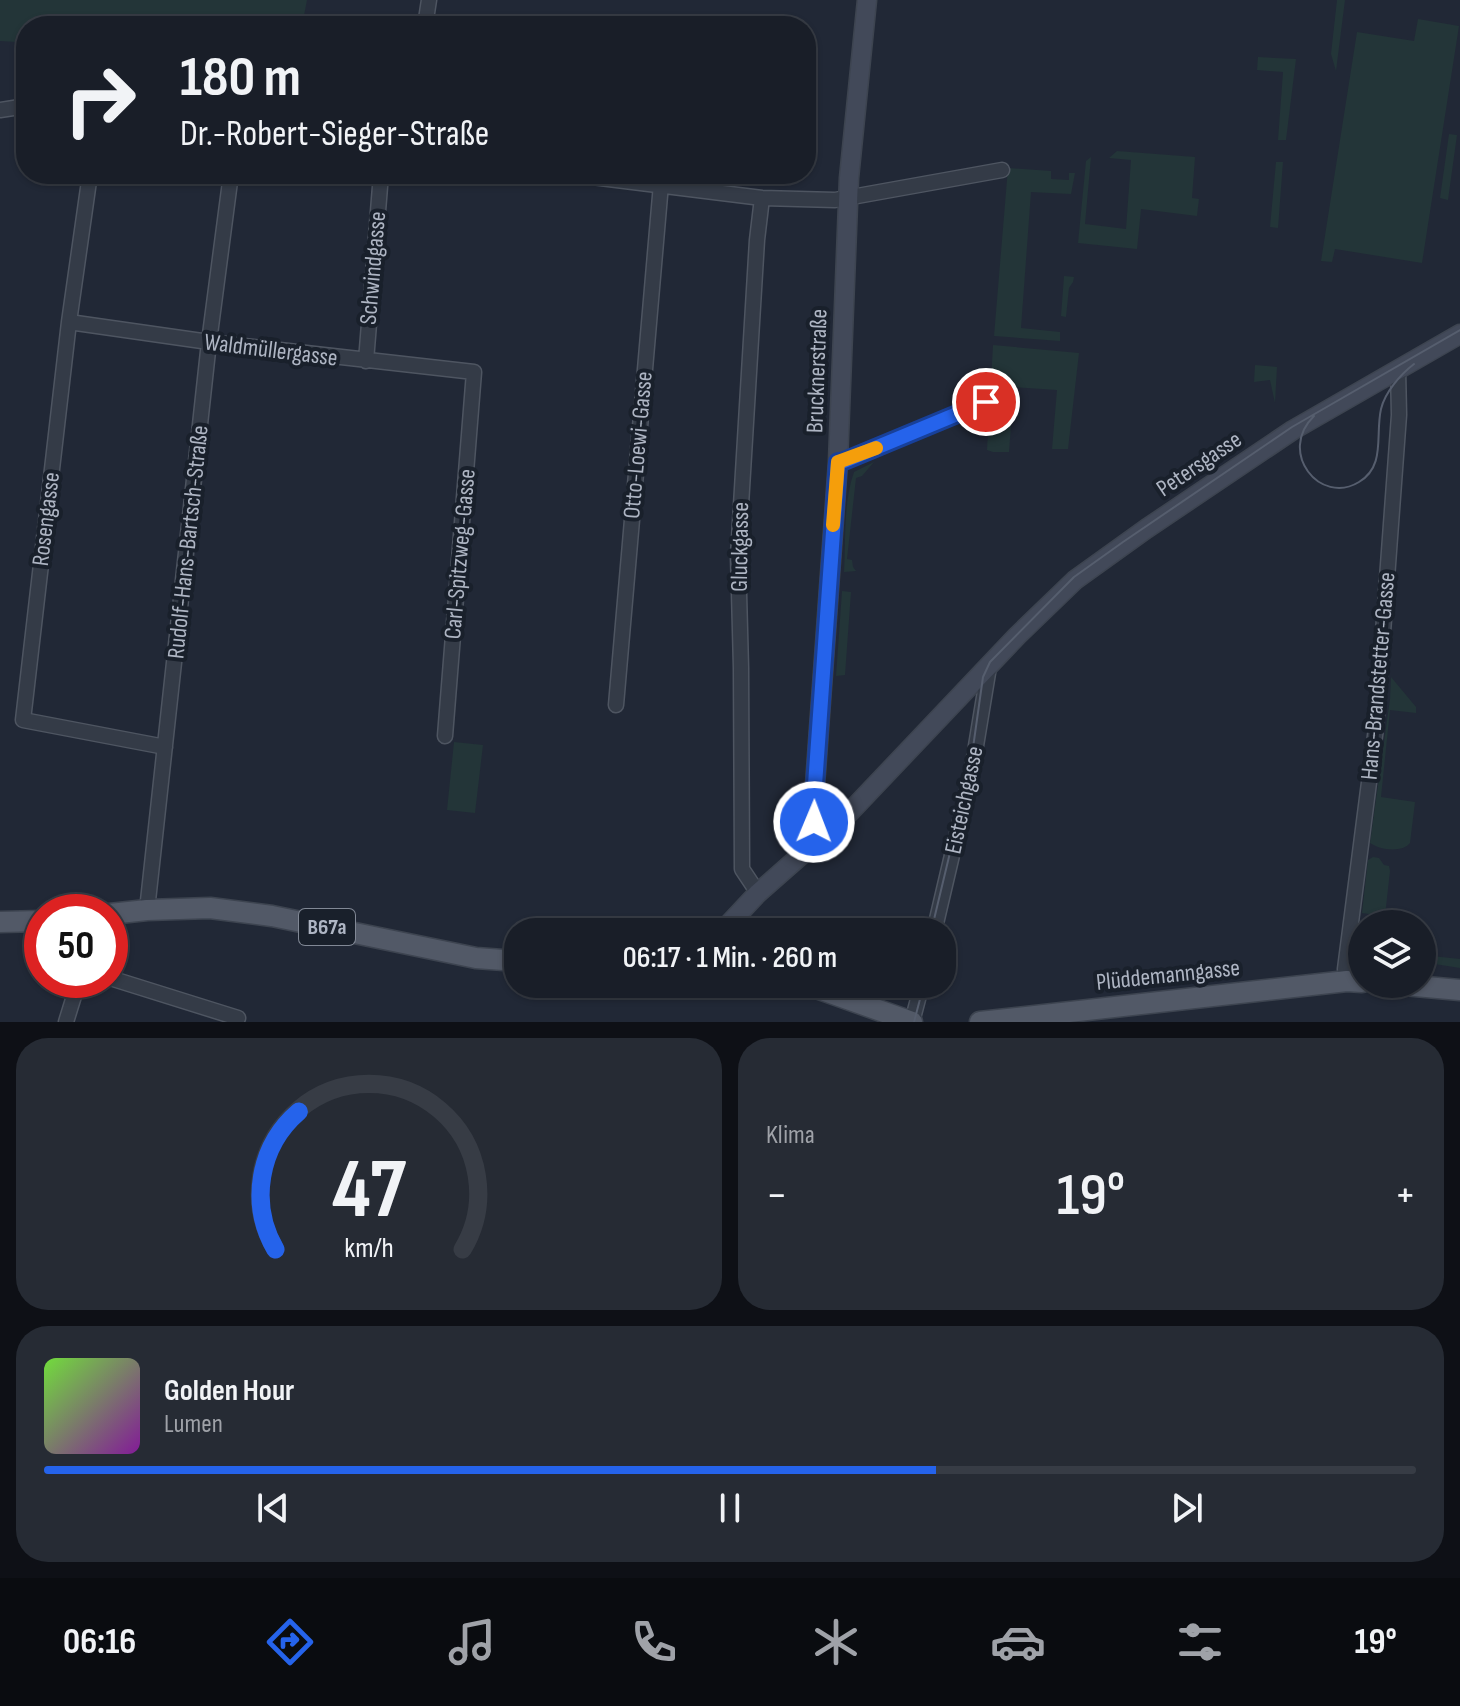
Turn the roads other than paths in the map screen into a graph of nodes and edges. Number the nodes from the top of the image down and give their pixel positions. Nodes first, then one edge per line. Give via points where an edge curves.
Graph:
1 (867, 0) edge
2 (1002, 170) dead end
3 (89, 184) edge
4 (230, 184) edge
5 (380, 184) edge
6 (661, 184) joint
7 (762, 198) junction
8 (848, 199) junction
9 (69, 322) junction
10 (1460, 334) edge
11 (209, 342) junction
12 (366, 361) junction
13 (1398, 369) junction
14 (474, 372) joint
15 (986, 402) dead end
16 (838, 462) junction
17 (989, 667) junction
18 (616, 705) dead end
19 (445, 736) dead end
20 (165, 747) junction
21 (816, 840) junction
22 (758, 893) junction
23 (147, 910) junction
24 (1353, 910) edge
25 (128, 912) edge
26 (735, 918) edge
27 (937, 918) edge
28 (24, 921) edge
29 (0, 922) edge
30 (1348, 946) edge
31 (504, 960) edge
32 (1348, 973) edge
33 (1348, 983) edge
34 (128, 984) edge
35 (1436, 988) edge
36 (1460, 990) edge
37 (73, 998) edge
38 (844, 998) edge
39 (918, 998) edge
40 (238, 1018) dead end
41 (66, 1022) edge
42 (912, 1022) edge
43 (980, 1022) edge

1 - 8 main road, Brucknerstraße
2 - 8 street
3 - 9 street, Rosengasse
4 - 11 street, Rudolf-Hans-Bartsch-Straße
5 - 12 street, Schwindgasse
6 - 7 street
6 - 18 street, Otto-Loewi-Gasse
7 - 8 street
7 - 22 street, Gluckgasse via 738,555 742,869
8 - 16 main road, Brucknerstraße
9 - 11 street, Waldmüllergasse
9 - 20 street, Rosengasse via 23,720
10 - 13 main road, Petersgasse
11 - 12 street, Waldmüllergasse
11 - 20 street, Rudolf-Hans-Bartsch-Straße
12 - 14 street, Waldmüllergasse
13 - 17 main road, Petersgasse via 1267,447 1075,580
13 - 24 street, Hans-Brandstetter-Gasse via 1376,728
14 - 19 street, Carl-Spitzweg-Gasse
15 - 16 street
16 - 21 main road, Brucknerstraße via 813,813
17 - 21 main road, Petersgasse via 850,812
17 - 27 street, Eisteichgasse via 972,770
20 - 23 street, Rudolf-Hans-Bartsch-Straße
21 - 22 main road, Petersgasse
22 - 26 main road, Petersgasse
23 - 25 main road, B67a
23 - 31 main road, B67a via 210,908 272,916
28 - 29 main road
30 - 32 street, Hans-Brandstetter-Gasse
33 - 43 main road, Plüddemanngasse
34 - 40 street
35 - 36 main road
37 - 41 street
38 - 42 main road
39 - 42 street

